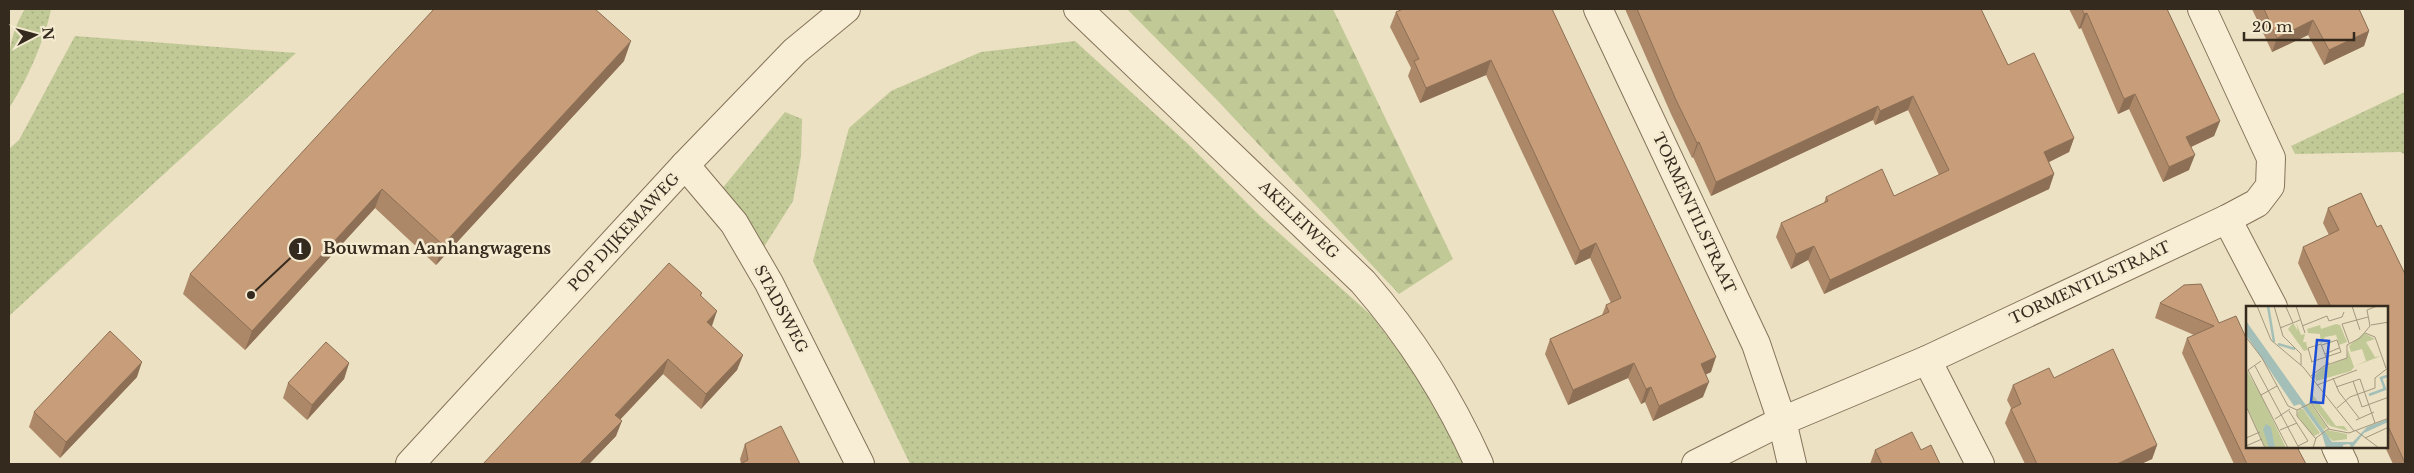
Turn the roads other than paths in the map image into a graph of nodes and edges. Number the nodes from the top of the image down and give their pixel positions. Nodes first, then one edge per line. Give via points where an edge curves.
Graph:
1 (846, 9) edge
2 (1078, 9) edge
3 (1598, 9) edge
4 (2202, 9) edge
5 (685, 165) junction
6 (2227, 219) junction
7 (2272, 306) edge
8 (1927, 360) junction
9 (1782, 421) junction
10 (2336, 448) edge
11 (410, 464) edge
12 (860, 464) edge
13 (1479, 464) edge
14 (1696, 464) edge
15 (1792, 464) edge
16 (1980, 464) edge
17 (2344, 464) edge

1 - 5 street, POP DIJKEMAWEG via 795,51
2 - 13 street, AKELEIWEG via 1363,282 1396,320 1425,362
3 - 9 street, TORMENTILSTRAAT via 1756,344
4 - 6 street, TORMENTILSTRAAT via 2271,158 2270,186 2256,203
5 - 11 street, POP DIJKEMAWEG
5 - 12 street, STADSWEG via 734,223
6 - 7 street
6 - 8 street, TORMENTILSTRAAT
8 - 9 street, TORMENTILSTRAAT
8 - 16 street
9 - 14 street, TORMENTILSTRAAT
9 - 15 street, TORMENTILSTRAAT
10 - 17 street

